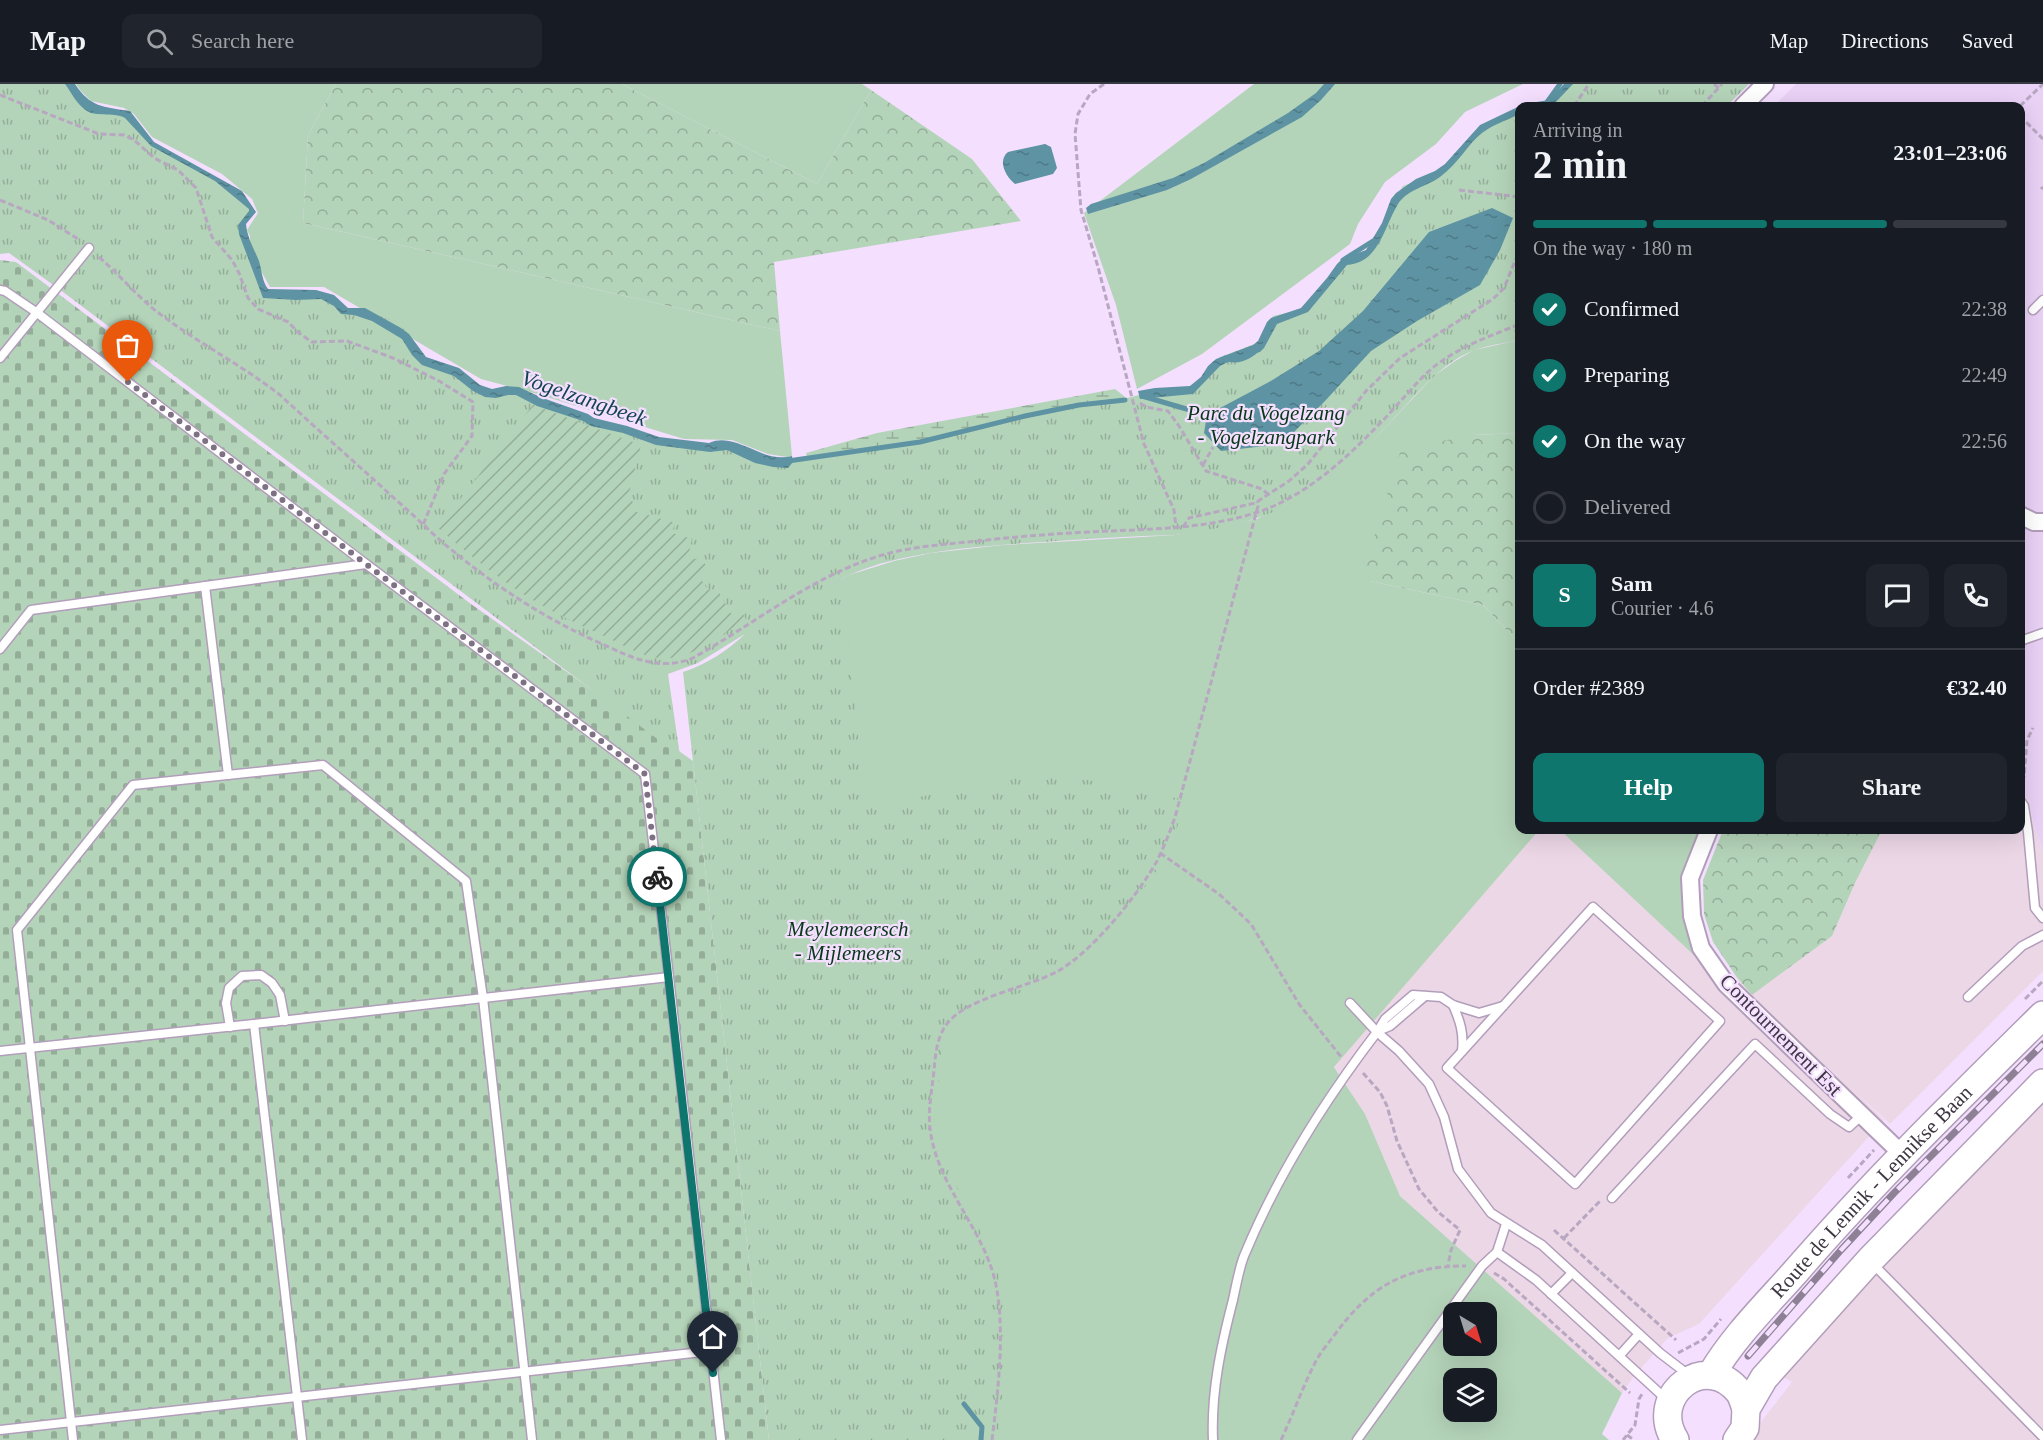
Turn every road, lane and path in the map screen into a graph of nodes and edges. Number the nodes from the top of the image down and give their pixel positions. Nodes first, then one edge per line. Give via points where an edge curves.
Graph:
1 (1104, 84) edge
2 (1590, 84) edge
3 (1714, 84) edge
4 (1722, 84) edge
5 (1765, 84) edge
6 (2043, 84) edge
7 (1719, 88) junction
8 (0, 95) edge
9 (1577, 102) edge
10 (1706, 102) edge
11 (1747, 102) edge
12 (2024, 102) edge
13 (2025, 121) edge
14 (2043, 139) edge
15 (1459, 190) dead end
16 (1515, 196) edge
17 (0, 200) edge
18 (89, 248) junction
19 (1515, 263) edge
20 (0, 290) edge
21 (2043, 300) edge
22 (2033, 310) dead end
23 (36, 312) junction
24 (1515, 326) edge
25 (0, 358) edge
26 (1140, 403) dead end
27 (1213, 447) dead end
28 (1203, 465) junction
29 (1269, 495) junction
30 (1257, 502) junction
31 (1255, 513) junction
32 (423, 525) junction
33 (1183, 527) junction
34 (1176, 528) junction
35 (366, 564) junction
36 (205, 586) junction
37 (2043, 633) edge
38 (2025, 639) edge
39 (0, 649) edge
40 (2033, 728) dead end
41 (2025, 765) edge
42 (228, 776) junction
43 (2025, 812) edge
44 (1707, 834) edge
45 (1160, 853) junction
46 (2043, 918) edge
47 (2043, 935) edge
48 (669, 977) junction
49 (483, 998) junction
50 (1968, 998) dead end
51 (1350, 1004) dead end
52 (1453, 1005) junction
53 (1503, 1006) junction
54 (2043, 1015) edge
55 (285, 1021) junction
56 (254, 1024) junction
57 (230, 1027) junction
58 (1377, 1032) junction
59 (28, 1048) junction
60 (0, 1051) edge
61 (1462, 1052) junction
62 (1352, 1065) junction
63 (2043, 1083) edge
64 (1862, 1115) junction
65 (1902, 1154) junction
66 (1612, 1198) joint
67 (1506, 1224) junction
68 (1554, 1230) dead end
69 (1564, 1238) junction
70 (1497, 1252) junction
71 (1870, 1260) junction
72 (1448, 1266) dead end
73 (1572, 1273) junction
74 (1551, 1294) junction
75 (1639, 1334) junction
76 (1676, 1340) dead end
77 (711, 1351) junction
78 (1620, 1355) junction
79 (524, 1372) junction
80 (1702, 1376) junction
81 (297, 1397) junction
82 (71, 1422) junction
83 (1667, 1427) edge
84 (1745, 1429) edge
85 (0, 1430) edge
86 (1627, 1435) dead end
87 (2043, 1437) edge
88 (73, 1440) edge
89 (302, 1440) edge
90 (532, 1440) edge
91 (721, 1440) edge
92 (992, 1440) edge
93 (1213, 1440) edge
94 (1357, 1440) edge
95 (1634, 1440) edge

1 - 34 path via 1090,94 1078,114 1075,134 1081,210 1144,444 1174,510
2 - 9 path
3 - 7 path
4 - 7 path
5 - 11 street
6 - 12 path
7 - 10 path
8 - 32 path via 99,134 124,135 178,170 196,188 212,237 232,260 248,298 258,309 288,322 312,342 347,341 393,358 472,402 472,436 444,474
13 - 14 path
15 - 16 path
17 - 18 path via 48,220
18 - 23 lane
18 - 32 path via 166,319 280,395
19 - 29 path via 1504,288 1493,299 1400,358 1366,391 1308,464
20 - 23 lane
21 - 22 lane
23 - 25 lane
23 - 35 lane
24 - 31 path via 1451,355 1429,371 1334,467 1308,487
26 - 28 path via 1168,411
27 - 28 path
28 - 29 path via 1206,471 1262,489
29 - 30 path
30 - 31 path
30 - 33 path via 1189,518
31 - 33 path
31 - 45 path via 1177,810
32 - 34 path via 488,579 529,606 567,628 659,664 691,659 822,581 886,554 1033,535
33 - 34 path
35 - 36 lane
35 - 48 lane via 645,774
36 - 39 lane via 31,610
36 - 42 lane
37 - 38 lane
40 - 41 path via 2027,740
42 - 49 lane via 322,765 466,881
42 - 59 lane via 133,785 17,930
43 - 46 lane via 2035,908
44 - 64 street, Contournement Est via 1690,878 1692,916 1701,948 1726,984
45 - 62 path via 1203,882 1251,924 1314,1026
45 - 92 path via 1106,929 1073,961 1039,980 966,1007 944,1028 938,1043 929,1113 932,1142 940,1166 983,1248 993,1274 998,1305 1000,1333
47 - 50 lane via 2022,946
48 - 49 lane
48 - 77 lane
49 - 55 lane
49 - 79 lane
51 - 58 lane
52 - 53 lane via 1479,1013
52 - 58 lane via 1442,997 1413,995 1385,1019
52 - 61 lane via 1462,1024
53 - 61 lane
53 - 61 lane via 1593,907 1720,1021 1575,1184 1447,1068
54 - 65 main road, Route de Lennik - Lennikse Baan
55 - 56 lane
55 - 57 lane via 280,995 272,983 261,975 242,976 229,988 226,1003
56 - 57 lane
56 - 81 lane
57 - 59 lane
58 - 62 lane
58 - 67 lane via 1430,1084 1458,1169 1491,1213
59 - 60 lane
59 - 82 lane
62 - 72 path via 1380,1092 1419,1190 1460,1230
62 - 93 lane via 1285,1172 1243,1258 1217,1367
63 - 71 main road
64 - 65 street, Contournement Est
64 - 66 lane via 1849,1127 1755,1044
65 - 80 main road, Route de Lennik - Lennikse Baan
66 - 69 path via 1606,1195
67 - 70 lane
67 - 73 lane via 1542,1245
68 - 69 path
69 - 76 path
70 - 74 lane
70 - 94 lane via 1482,1266
71 - 84 main road via 1764,1378
71 - 87 lane
73 - 74 lane
73 - 75 lane
74 - 78 lane
75 - 78 lane
75 - 80 lane via 1659,1353
77 - 79 lane
77 - 91 lane
78 - 83 lane
79 - 81 lane
79 - 90 lane
80 - 83 main road, Route de Lennik - Lennikse Baan via 1678,1387
80 - 84 main road via 1728,1381 1740,1393
81 - 82 lane
81 - 89 lane
82 - 85 lane
82 - 88 lane
86 - 95 path

